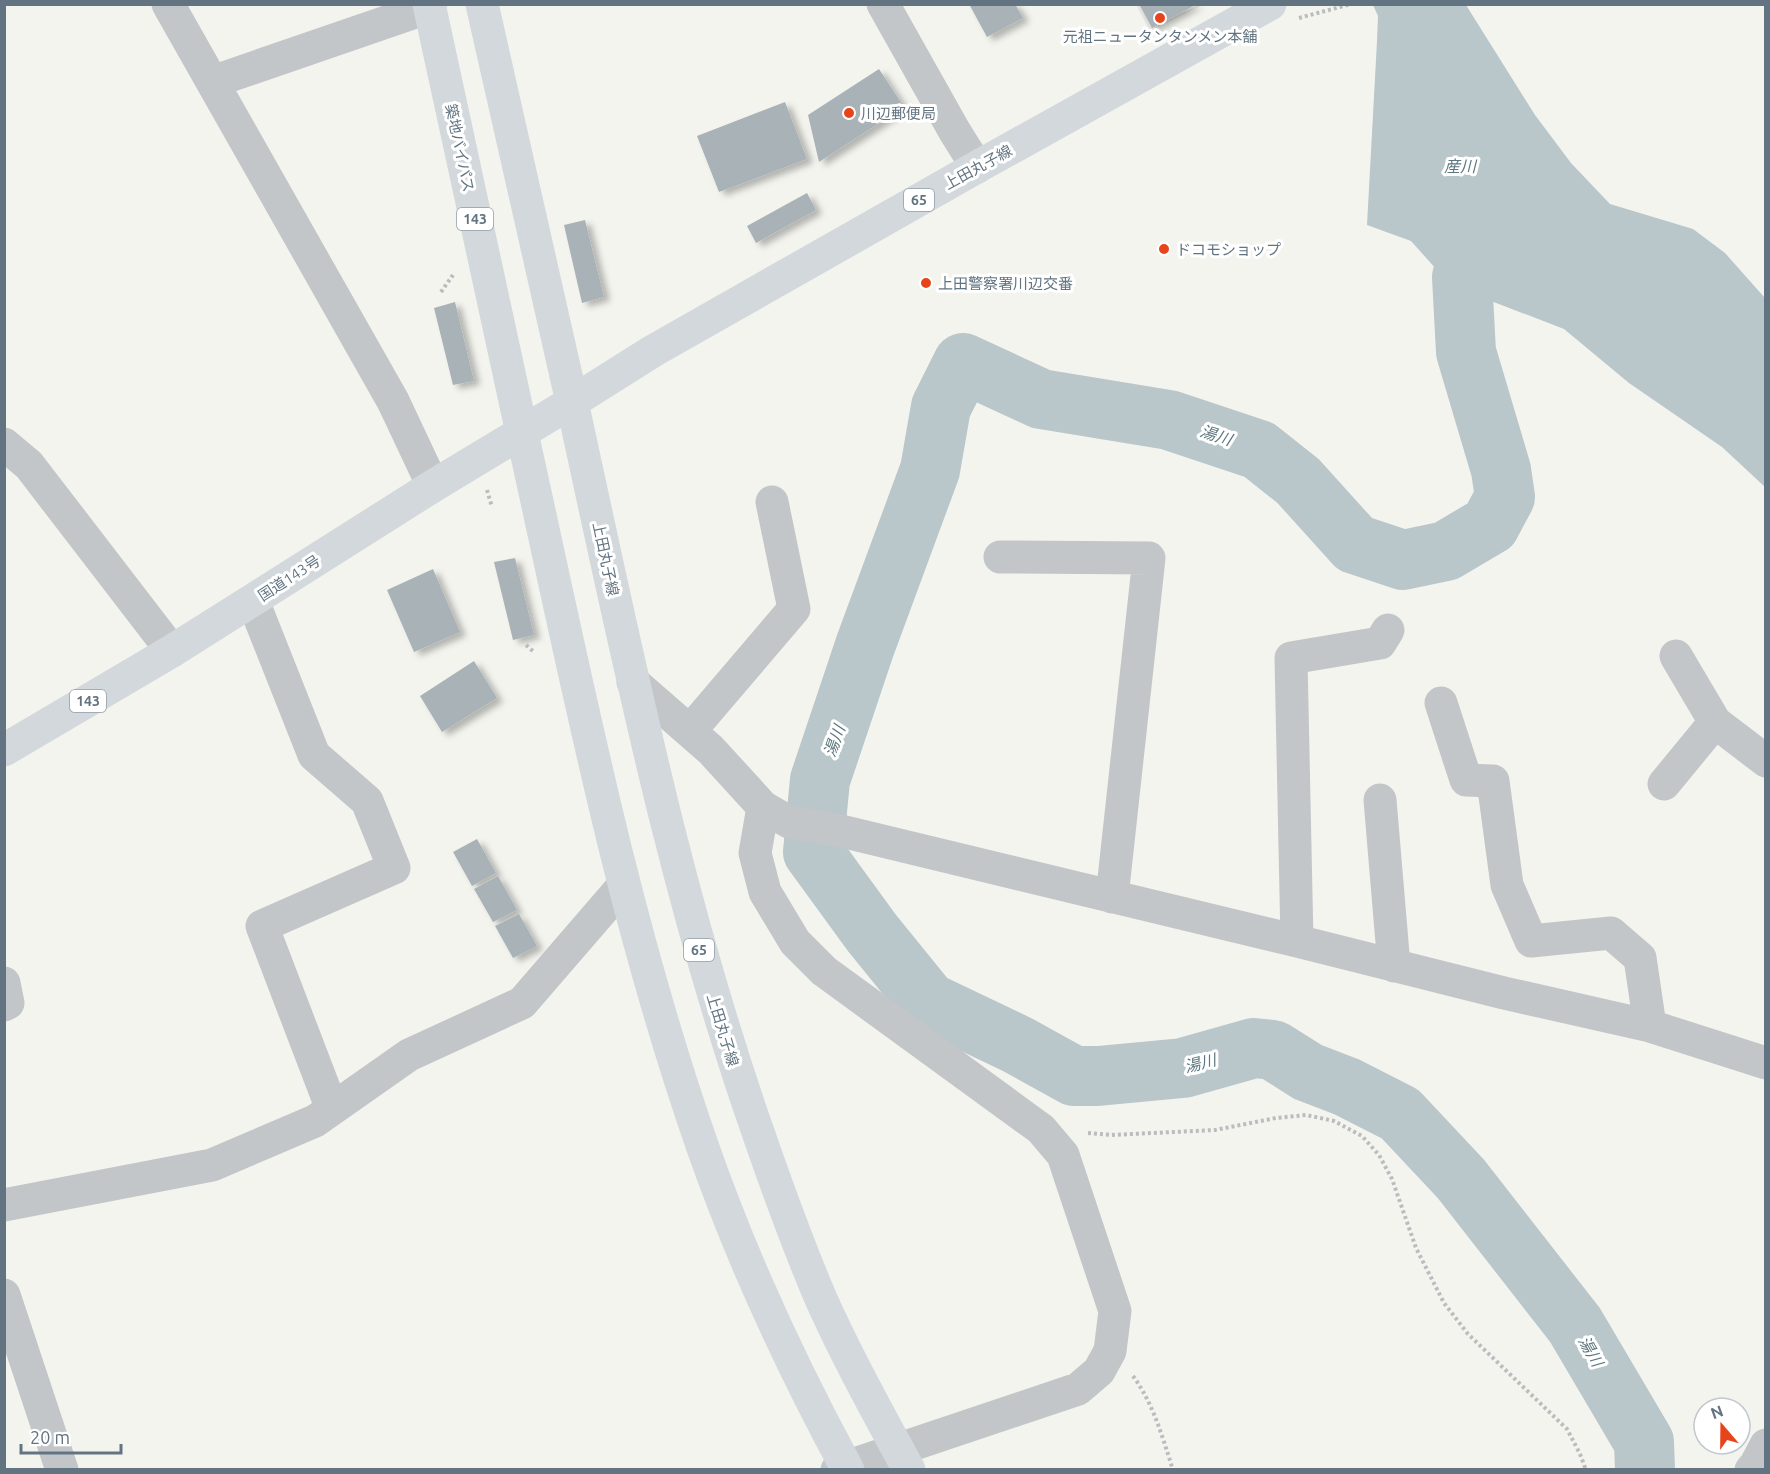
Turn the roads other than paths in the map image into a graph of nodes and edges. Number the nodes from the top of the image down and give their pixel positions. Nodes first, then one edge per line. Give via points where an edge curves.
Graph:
1 (168, 4) edge
2 (482, 4) edge
3 (883, 4) edge
4 (429, 5) edge
5 (1280, 13) edge
6 (212, 82) junction
7 (977, 167) junction
8 (572, 402) junction
9 (522, 433) junction
10 (4, 444) edge
11 (433, 486) junction
12 (772, 502) dead end
13 (1000, 557) dead end
14 (253, 601) junction
15 (1388, 630) dead end
16 (172, 651) junction
17 (1676, 656) dead end
18 (633, 682) junction
19 (1441, 703) dead end
20 (1715, 722) junction
21 (690, 731) junction
22 (4, 750) edge
23 (1766, 761) edge
24 (1664, 784) dead end
25 (1380, 800) dead end
26 (776, 815) junction
27 (623, 886) junction
28 (1112, 897) junction
29 (1297, 941) junction
30 (1394, 966) junction
31 (4, 983) edge
32 (4, 1005) edge
33 (1650, 1026) junction
34 (1766, 1063) edge
35 (332, 1109) junction
36 (4, 1204) edge
37 (4, 1295) edge
38 (1766, 1445) edge
39 (903, 1459) edge
40 (844, 1468) edge
41 (62, 1470) edge
42 (1751, 1470) edge

1 - 6 street
2 - 8 main road
3 - 7 street
4 - 6 street
4 - 9 main road, 築地バイパス / 143
5 - 7 main road, 上田丸子線 / 65
6 - 11 street via 393,401
7 - 8 main road, 上田丸子線 / 65 via 653,351
8 - 9 main road, 国道143号 / 143
8 - 18 main road, 上田丸子線 / 65
9 - 11 main road, 国道143号 / 143
9 - 27 main road
10 - 16 street via 29,465
11 - 14 main road, 国道143号 / 143
12 - 21 street via 794,609
13 - 28 street via 1149,558
14 - 16 main road, 国道143号 / 143
14 - 35 street via 314,755 367,801 394,868 262,926
15 - 29 street via 1380,643 1291,658
16 - 22 main road, 国道143号 / 143
17 - 20 street
18 - 21 street
18 - 39 main road, 上田丸子線 / 65 via 689,915 738,1076 790,1224 821,1298
19 - 33 street via 1466,780 1493,781 1507,885 1531,941 1611,933 1640,958
20 - 23 street
20 - 24 street
21 - 26 street
25 - 30 street
26 - 28 street
26 - 39 street via 755,853 765,892 795,942 824,971 1041,1129 1063,1155 1115,1311 1110,1352 1099,1371 1078,1389
27 - 35 street via 522,1003 409,1055
27 - 40 main road via 681,1081 722,1198 754,1278
28 - 29 street
29 - 30 street
30 - 33 street
31 - 32 street via 8,1003
33 - 34 street
35 - 36 street via 315,1121 212,1165
37 - 41 street
38 - 42 street
39 - 40 street

